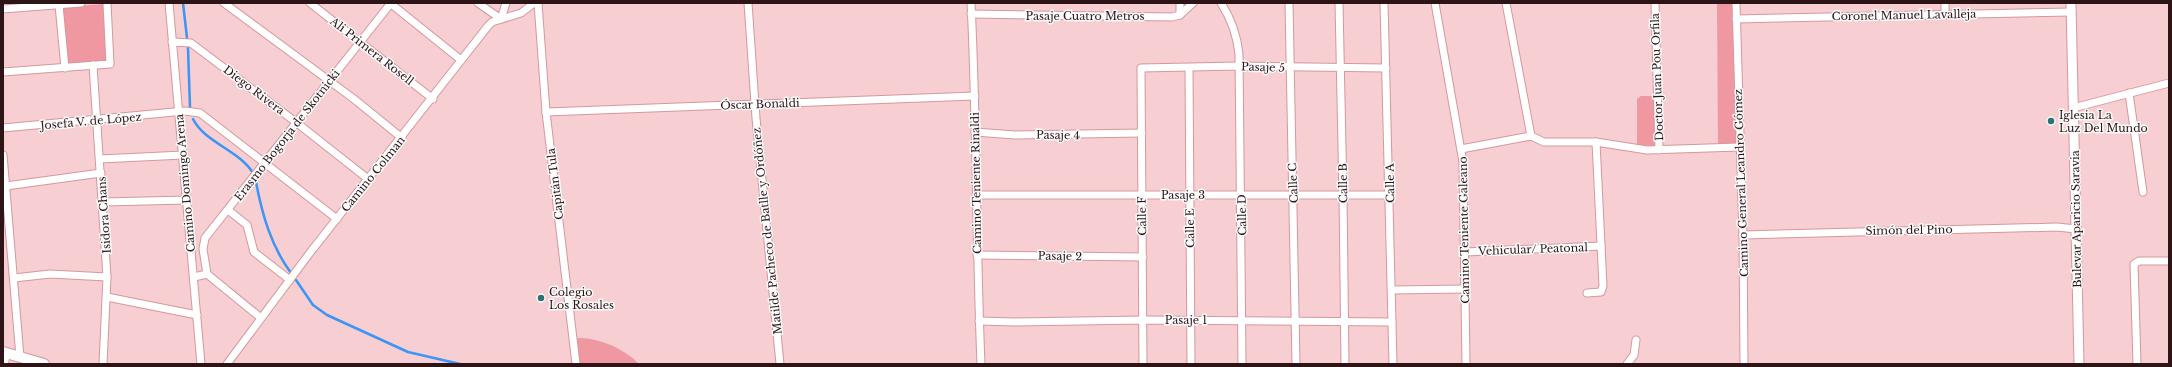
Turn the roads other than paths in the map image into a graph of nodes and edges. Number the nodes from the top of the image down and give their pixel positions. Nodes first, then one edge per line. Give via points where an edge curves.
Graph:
1 (81, 3) edge
2 (107, 3) edge
3 (169, 3) edge
4 (224, 3) edge
5 (310, 3) edge
6 (391, 3) edge
7 (478, 3) edge
8 (506, 3) edge
9 (534, 3) edge
10 (538, 3) edge
11 (748, 3) edge
12 (970, 3) edge
13 (1180, 3) edge
14 (1193, 3) edge
15 (1221, 3) edge
16 (1289, 3) edge
17 (1338, 3) edge
18 (1384, 3) edge
19 (1435, 3) edge
20 (1506, 3) edge
21 (1655, 3) edge
22 (1736, 3) edge
23 (1945, 3) edge
24 (59, 5) junction
25 (2071, 8) edge
26 (3, 9) edge
27 (971, 14) junction
28 (1180, 14) junction
29 (1945, 15) junction
30 (500, 19) junction
31 (1736, 19) junction
32 (172, 42) junction
33 (361, 42) junction
34 (461, 60) junction
35 (93, 66) junction
36 (1240, 66) junction
37 (1289, 67) junction
38 (1340, 67) junction
39 (65, 68) junction
40 (1141, 68) joint
41 (1189, 68) junction
42 (1386, 68) junction
43 (3, 72) edge
44 (330, 81) junction
45 (2169, 83) edge
46 (2129, 93) junction
47 (975, 96) junction
48 (433, 98) junction
49 (755, 104) junction
50 (2073, 108) junction
51 (546, 112) junction
52 (179, 113) junction
53 (97, 121) junction
54 (297, 123) junction
55 (3, 128) edge
56 (975, 132) junction
57 (1142, 133) junction
58 (1530, 136) junction
59 (402, 138) junction
60 (1596, 142) junction
61 (1739, 147) junction
62 (1461, 149) junction
63 (1659, 150) junction
64 (3, 155) edge
65 (183, 155) junction
66 (100, 160) junction
67 (265, 163) junction
68 (101, 173) junction
69 (368, 179) junction
70 (6, 186) junction
71 (2143, 192) dead end
72 (976, 195) junction
73 (1142, 195) junction
74 (1189, 195) junction
75 (1242, 195) junction
76 (1294, 195) junction
77 (1343, 195) junction
78 (1390, 195) junction
79 (187, 200) junction
80 (103, 202) junction
81 (228, 210) junction
82 (336, 219) junction
83 (2076, 229) junction
84 (1743, 234) junction
85 (1601, 246) junction
86 (1465, 252) junction
87 (977, 255) junction
88 (1143, 257) junction
89 (2169, 261) edge
90 (207, 274) junction
91 (107, 277) junction
92 (194, 277) junction
93 (14, 278) junction
94 (290, 280) junction
95 (1465, 289) junction
96 (1392, 290) junction
97 (1587, 293) dead end
98 (107, 297) junction
99 (197, 315) junction
100 (261, 318) junction
101 (1143, 320) junction
102 (1191, 320) junction
103 (979, 321) junction
104 (1243, 321) junction
105 (1295, 322) junction
106 (1344, 322) junction
107 (1392, 322) junction
108 (1636, 340) dead end
109 (5, 353) edge
110 (20, 357) junction
111 (4, 364) edge
112 (44, 364) edge
113 (103, 364) edge
114 (201, 364) edge
115 (227, 364) edge
116 (576, 364) edge
117 (780, 364) edge
118 (981, 364) edge
119 (1143, 364) edge
120 (1190, 364) edge
121 (1242, 364) edge
122 (1296, 364) edge
123 (1345, 364) edge
124 (1393, 364) edge
125 (1466, 364) edge
126 (1627, 364) edge
127 (1744, 364) edge
128 (2079, 364) edge
129 (2136, 364) edge

1 - 24 street
2 - 35 street via 110,64
3 - 32 street, Camino Domingo Arena
4 - 44 street
5 - 33 street, Ali Primera Rosell
6 - 33 street, Erasmo Bogorja de Skotnicki
6 - 34 street
7 - 30 street
8 - 30 street
9 - 30 street, Camino Colman via 514,16
10 - 51 street, Capitán Tula
11 - 49 street, Matilde Pacheco de Batlle y Ordóñez
12 - 27 street, Camino Teniente Rinaldi
13 - 28 street
14 - 28 street
15 - 36 street, Calle D via 1237,36
16 - 37 street, Calle C
17 - 38 street, Calle B
18 - 42 street, Calle A
19 - 62 street, Camino Teniente Galeano
20 - 58 street
21 - 63 street, Doctor Juan Pou Orfila
22 - 31 street, Camino General Leandro Gómez
23 - 29 street
24 - 26 street
24 - 39 street
25 - 29 street, Coronel Manuel Lavalleja
25 - 50 street, Bulevar Aparicio Saravia
27 - 28 street, Pasaje Cuatro Metros via 1166,17
27 - 47 street, Camino Teniente Rinaldi
29 - 31 street, Coronel Manuel Lavalleja
30 - 34 street, Camino Colman via 488,26
31 - 61 street, Camino General Leandro Gómez
32 - 52 street, Camino Domingo Arena
32 - 54 street, Diego Rivera via 191,43
33 - 44 street, Erasmo Bogorja de Skotnicki
33 - 48 street, Ali Primera Rosell
34 - 48 street, Camino Colman
35 - 39 street
35 - 53 street, Isidora Chans
36 - 37 street, Pasaje 5
36 - 41 street, Pasaje 5
36 - 75 street, Calle D
37 - 38 street, Pasaje 5
37 - 76 street, Calle C
38 - 42 street, Pasaje 5
38 - 77 street, Calle B
39 - 43 street
40 - 41 street, Pasaje 5
40 - 57 street, Calle F
41 - 74 street, Calle E
42 - 78 street, Calle A
44 - 54 street, Erasmo Bogorja de Skotnicki
44 - 59 street
45 - 46 street
46 - 50 street
46 - 71 street
47 - 49 street, Óscar Bonaldi
47 - 56 street, Camino Teniente Rinaldi
48 - 59 street, Camino Colman
49 - 51 street, Óscar Bonaldi
49 - 117 street, Matilde Pacheco de Batlle y Ordóñez
50 - 83 street, Bulevar Aparicio Saravia
51 - 116 street, Capitán Tula
52 - 53 street, Josefa V. de López
52 - 65 street, Camino Domingo Arena
52 - 67 street, Josefa V. de López via 200,113
53 - 55 street, Josefa V. de López
53 - 66 street, Isidora Chans
54 - 67 street, Erasmo Bogorja de Skotnicki
54 - 69 street, Diego Rivera
56 - 57 street, Pasaje 4 via 1015,135
56 - 72 street, Camino Teniente Rinaldi
57 - 73 street, Calle F
58 - 60 street via 1544,142
58 - 62 street
59 - 69 street, Camino Colman
60 - 63 street
60 - 85 street, Vehicular/ Peatonal
61 - 63 street
61 - 84 street, Camino General Leandro Gómez
62 - 86 street, Camino Teniente Galeano
64 - 70 street
65 - 66 street
65 - 79 street, Camino Domingo Arena
66 - 68 street, Isidora Chans
67 - 81 street, Erasmo Bogorja de Skotnicki
67 - 82 street, Josefa V. de López
68 - 70 street
68 - 80 street, Isidora Chans
69 - 82 street, Camino Colman
70 - 93 street
72 - 73 street, Pasaje 3
72 - 87 street, Camino Teniente Rinaldi
73 - 74 street, Pasaje 3
73 - 88 street, Calle F
74 - 75 street, Pasaje 3
74 - 102 street, Calle E
75 - 76 street, Pasaje 3
75 - 104 street, Calle D
76 - 77 street, Pasaje 3
76 - 105 street, Calle C
77 - 78 street, Pasaje 3
77 - 106 street, Calle B
78 - 96 street, Calle A
79 - 80 street
79 - 92 street, Camino Domingo Arena
80 - 91 street, Isidora Chans
81 - 90 street, Erasmo Bogorja de Skotnicki via 204,242
81 - 94 street via 247,225 254,252
82 - 94 street, Camino Colman
83 - 84 street, Simón del Pino via 2049,227
83 - 128 street, Bulevar Aparicio Saravia
84 - 127 street, Camino General Leandro Gómez
85 - 86 street, Vehicular/ Peatonal
85 - 97 street, Vehicular/ Peatonal via 1601,292
86 - 95 street, Camino Teniente Galeano
87 - 88 street, Pasaje 2
87 - 103 street, Camino Teniente Rinaldi
88 - 101 street, Calle F
89 - 129 street via 2139,261 2134,264
90 - 92 street
90 - 100 street
91 - 93 street via 50,274
91 - 98 street, Isidora Chans
92 - 99 street, Camino Domingo Arena
93 - 110 street
94 - 100 street, Camino Colman
95 - 96 street
95 - 125 street, Camino Teniente Galeano
96 - 107 street, Calle A
98 - 99 street
98 - 113 street, Isidora Chans
99 - 114 street, Camino Domingo Arena
100 - 115 street, Camino Colman
101 - 102 street, Pasaje 1
101 - 103 street, Pasaje 1
101 - 119 street, Calle F
102 - 104 street, Pasaje 1
102 - 120 street, Calle E
103 - 118 street, Camino Teniente Rinaldi
104 - 105 street, Pasaje 1
104 - 121 street, Calle D
105 - 106 street, Pasaje 1
105 - 122 street, Calle C
106 - 107 street, Pasaje 1
106 - 123 street, Calle B
107 - 124 street, Calle A
108 - 126 street via 1634,355
109 - 110 main road
109 - 111 street
110 - 112 main road

